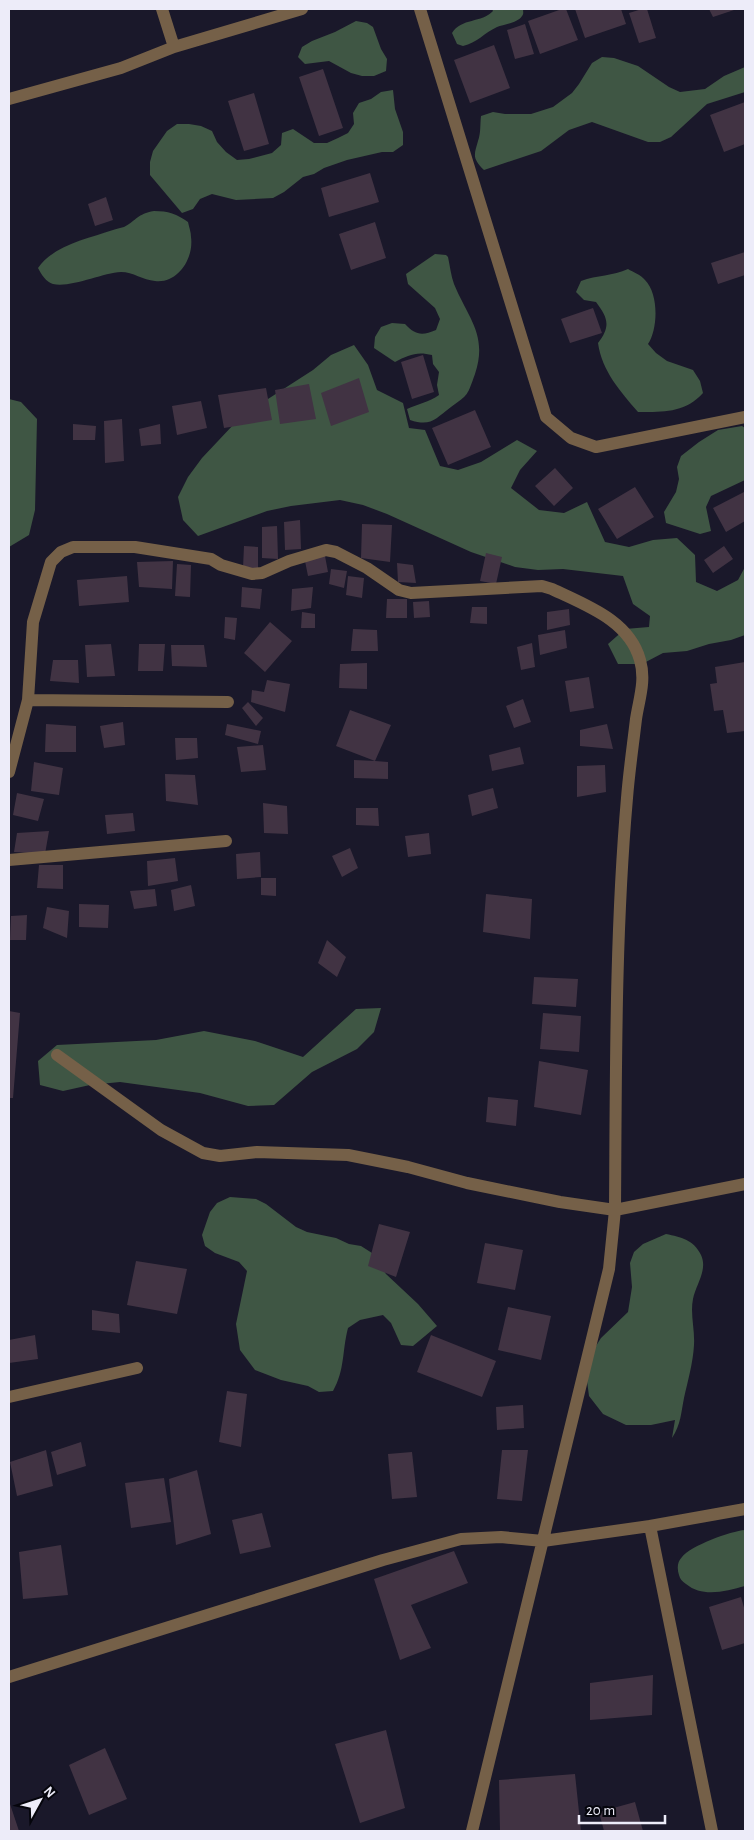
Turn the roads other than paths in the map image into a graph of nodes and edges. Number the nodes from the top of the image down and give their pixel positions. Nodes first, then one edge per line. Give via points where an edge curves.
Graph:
1 (162, 9) edge
2 (302, 9) edge
3 (420, 9) edge
4 (174, 47) junction
5 (9, 99) edge
6 (745, 417) edge
7 (28, 700) junction
8 (228, 702) dead end
9 (9, 772) edge
10 (226, 841) dead end
11 (9, 860) edge
12 (57, 1055) dead end
13 (745, 1184) edge
14 (615, 1210) junction
15 (137, 1368) dead end
16 (9, 1397) edge
17 (745, 1509) edge
18 (650, 1526) junction
19 (543, 1541) junction
20 (9, 1677) edge
21 (472, 1831) edge
22 (712, 1831) edge

1 - 4 street
2 - 4 street
3 - 6 street via 546,417 571,438 596,447
4 - 5 street via 121,68
7 - 8 street
7 - 9 street
7 - 14 street via 33,622 52,562 61,552 73,547 135,547 210,559 252,574 326,550 368,568 399,590 411,593 542,586 607,617 620,627 633,643 644,684 627,797 619,914
10 - 11 street
12 - 14 street via 161,1130 203,1153 220,1156 257,1152 348,1155 466,1183
13 - 14 street
14 - 19 street via 609,1269
15 - 16 street
17 - 18 street
18 - 19 street
18 - 22 street
19 - 20 street via 500,1537 461,1539 383,1560
19 - 21 street

